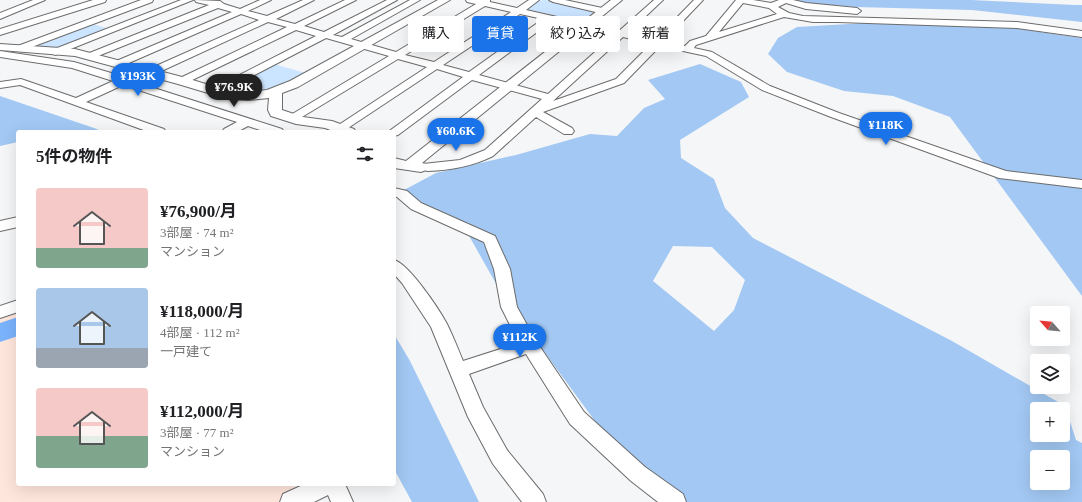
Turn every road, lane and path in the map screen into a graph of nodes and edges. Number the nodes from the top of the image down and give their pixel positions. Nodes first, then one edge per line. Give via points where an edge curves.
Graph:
1 (42, 0) edge
2 (79, 0) edge
3 (102, 0) edge
4 (149, 0) edge
5 (189, 0) edge
6 (199, 0) edge
7 (230, 0) edge
8 (267, 0) edge
9 (310, 0) edge
10 (352, 0) edge
11 (393, 0) edge
12 (416, 0) edge
13 (445, 0) edge
14 (470, 0) edge
15 (534, 0) edge
16 (553, 0) edge
17 (617, 0) edge
18 (659, 0) edge
19 (699, 0) edge
20 (740, 0) edge
21 (784, 1) edge
22 (486, 2) edge
23 (573, 2) edge
24 (217, 5) junction
25 (772, 6) junction
26 (240, 11) junction
27 (518, 11) junction
28 (604, 11) junction
29 (786, 14) junction
30 (0, 16) edge
31 (541, 16) edge
32 (598, 16) edge
33 (683, 16) edge
34 (268, 19) junction
35 (864, 20) junction
36 (0, 21) edge
37 (296, 27) junction
38 (536, 28) edge
39 (0, 32) edge
40 (621, 34) junction
41 (1082, 34) edge
42 (325, 35) junction
43 (628, 36) edge
44 (709, 38) junction
45 (343, 40) junction
46 (363, 46) junction
47 (0, 47) edge
48 (18, 48) junction
49 (684, 48) edge
50 (687, 49) junction
51 (55, 52) junction
52 (552, 52) edge
53 (648, 52) edge
54 (0, 54) edge
55 (397, 55) junction
56 (90, 56) junction
57 (28, 58) junction
58 (118, 64) junction
59 (435, 66) junction
60 (151, 72) junction
61 (471, 76) junction
62 (124, 80) junction
63 (182, 81) junction
64 (4, 84) edge
65 (510, 86) junction
66 (214, 92) junction
67 (276, 92) junction
68 (550, 98) junction
69 (77, 102) junction
70 (535, 112) junction
71 (293, 118) junction
72 (247, 122) junction
73 (154, 130) edge
74 (232, 130) edge
75 (272, 130) edge
76 (345, 130) edge
77 (396, 131) edge
78 (568, 131) dead end
79 (396, 163) edge
80 (409, 166) junction
81 (428, 167) joint
82 (1082, 184) edge
83 (396, 192) edge
84 (16, 222) edge
85 (0, 226) edge
86 (396, 267) edge
87 (16, 307) edge
88 (0, 312) edge
89 (530, 346) junction
90 (459, 370) junction
91 (335, 486) edge
92 (316, 487) edge
93 (291, 502) edge
94 (342, 502) edge
95 (535, 502) edge
96 (675, 502) edge

1 - 30 street
2 - 36 street via 5,22
3 - 39 street
4 - 48 street
5 - 51 street
6 - 24 street
7 - 24 street
8 - 26 street
9 - 34 street
10 - 37 street
11 - 42 street
12 - 45 street
13 - 46 street
14 - 22 street
15 - 27 street
16 - 23 street
17 - 28 street
18 - 40 street
19 - 33 street
20 - 25 street
20 - 44 street
21 - 25 street
21 - 35 street via 806,6 860,11
22 - 27 street
22 - 55 street
23 - 28 street
24 - 26 street
24 - 56 street
25 - 29 street via 780,13
26 - 34 street
26 - 58 street
27 - 31 street
27 - 59 street
28 - 32 street
29 - 35 street via 820,21
29 - 44 street
34 - 37 street
34 - 60 street
35 - 41 street via 1017,25
37 - 42 street
37 - 63 street
38 - 61 street
40 - 43 street
40 - 68 street
42 - 45 street
42 - 66 street
44 - 50 street via 693,43
45 - 46 street
46 - 55 street
46 - 67 street
47 - 48 street
48 - 51 street
49 - 50 street
50 - 82 street via 709,54 766,88 1004,175
51 - 56 street
52 - 65 street
53 - 70 street via 620,81
54 - 57 street
55 - 59 street
55 - 71 street
56 - 58 street
57 - 62 street via 74,65
57 - 64 street via 20,63
58 - 60 street
59 - 61 street
59 - 76 street
60 - 63 street
61 - 65 street
61 - 77 street
62 - 69 street
62 - 72 street
63 - 66 street
64 - 69 street via 21,82
65 - 68 street
65 - 80 street
66 - 67 street via 237,96
67 - 71 street via 276,113
68 - 70 street
69 - 73 street
70 - 78 street
70 - 81 street via 489,153 478,159 452,166
71 - 76 street
72 - 74 street
72 - 75 street
79 - 80 street
80 - 81 street
83 - 89 street via 402,194 416,206 490,239 502,269 509,307
84 - 85 street
86 - 90 street via 408,279 439,325
87 - 88 street
89 - 90 street
89 - 96 street via 577,418 638,474
90 - 95 street via 475,411 500,457
91 - 94 street
92 - 93 street

